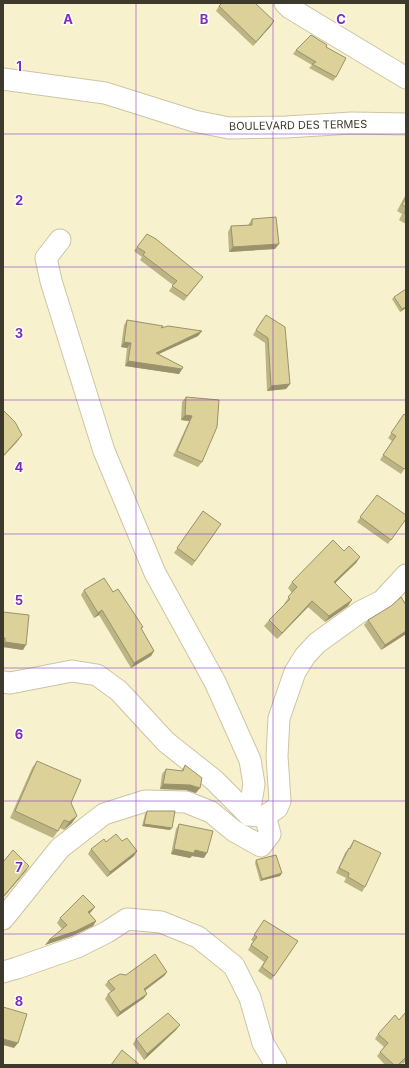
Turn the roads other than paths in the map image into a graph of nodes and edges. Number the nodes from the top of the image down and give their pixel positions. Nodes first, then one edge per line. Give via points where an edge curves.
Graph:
1 (285, 3) edge
2 (406, 78) edge
3 (3, 79) edge
4 (406, 124) edge
5 (60, 240) dead end
6 (406, 575) edge
7 (3, 682) edge
8 (257, 816) junction
9 (3, 919) edge
10 (3, 972) edge
11 (276, 1065) edge

1 - 2 street
3 - 4 street, BOULEVARD DES TERMES via 104,93 194,121 230,128 352,123
5 - 8 street via 46,258 104,451 155,573 215,682 250,760
6 - 8 street via 382,601 360,612 323,638 305,656 295,672 279,718 280,801 277,808
7 - 8 street via 72,671 97,675 119,691 166,742
8 - 9 street via 270,834 261,846 234,831 211,812 186,802 145,801 104,814 60,848
10 - 11 street via 77,947 127,919 161,922 198,937 234,966 250,998 263,1043

